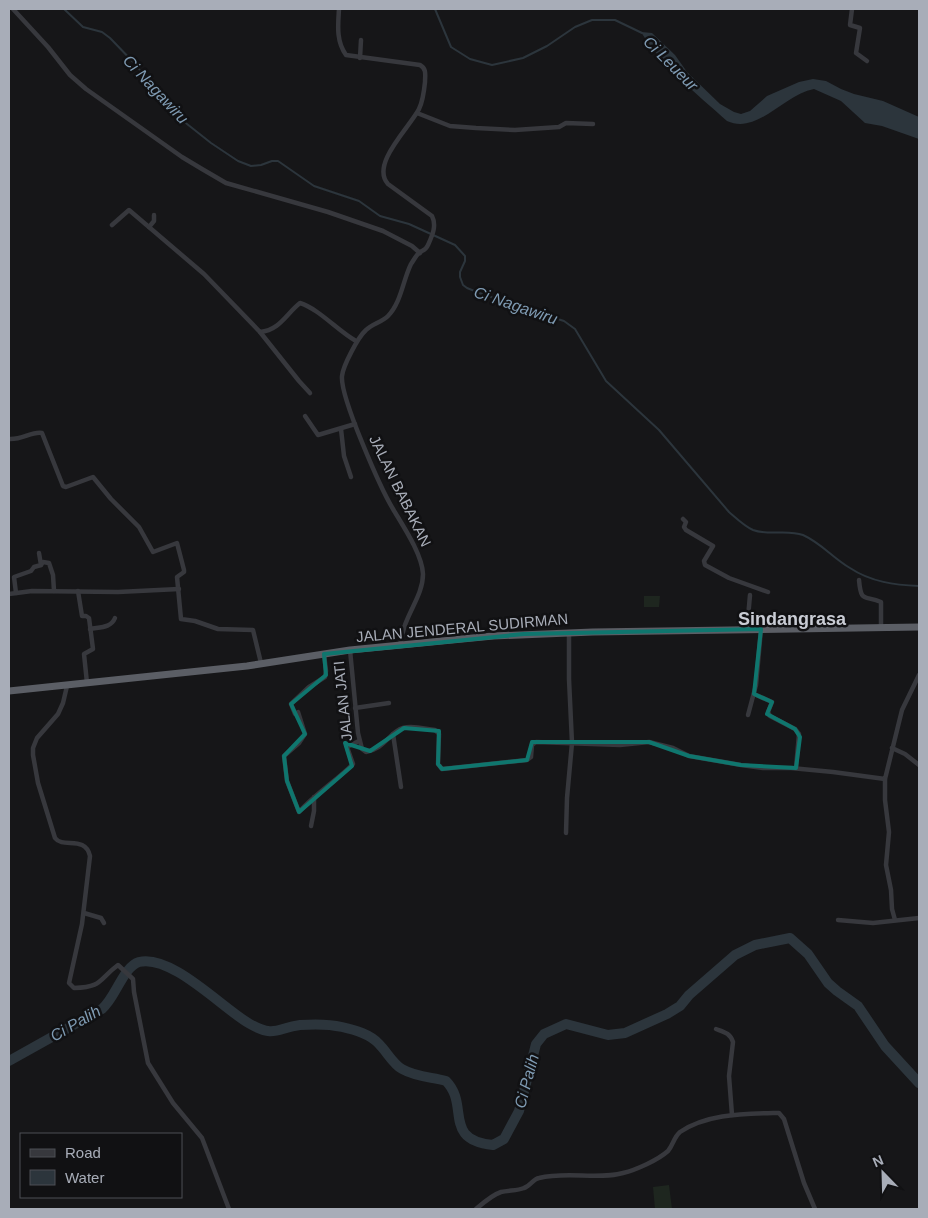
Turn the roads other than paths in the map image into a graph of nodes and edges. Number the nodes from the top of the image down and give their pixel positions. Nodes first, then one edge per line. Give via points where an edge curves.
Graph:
1 (13, 9) edge
2 (339, 9) edge
3 (852, 9) edge
4 (360, 40) dead end
5 (360, 58) junction
6 (867, 60) dead end
7 (417, 113) junction
8 (594, 124) dead end
9 (154, 215) dead end
10 (112, 225) dead end
11 (149, 227) junction
12 (420, 252) junction
13 (260, 332) junction
14 (356, 341) junction
15 (310, 393) dead end
16 (305, 416) dead end
17 (355, 424) junction
18 (341, 429) junction
19 (9, 439) edge
20 (351, 476) dead end
21 (683, 519) dead end
22 (39, 553) dead end
23 (41, 565) junction
24 (859, 580) dead end
25 (179, 588) junction
26 (54, 591) junction
27 (78, 591) junction
28 (768, 592) dead end
29 (16, 593) junction
30 (9, 594) edge
31 (750, 595) dead end
32 (116, 618) dead end
33 (919, 627) edge
34 (881, 628) junction
35 (90, 629) junction
36 (747, 629) junction
37 (761, 629) junction
38 (569, 632) junction
39 (400, 645) junction
40 (350, 650) junction
41 (324, 654) junction
42 (260, 663) junction
43 (919, 675) edge
44 (87, 683) junction
45 (67, 686) junction
46 (9, 691) edge
47 (754, 694) junction
48 (389, 703) dead end
49 (356, 708) junction
50 (748, 715) dead end
51 (393, 734) junction
52 (359, 740) junction
53 (572, 743) junction
54 (892, 748) junction
55 (919, 766) edge
56 (796, 768) junction
57 (885, 779) junction
58 (401, 787) dead end
59 (314, 797) junction
60 (311, 826) dead end
61 (566, 833) dead end
62 (84, 913) junction
63 (919, 918) edge
64 (838, 920) dead end
65 (895, 920) junction
66 (104, 923) dead end
67 (716, 1029) dead end
68 (732, 1115) junction
69 (229, 1209) edge
70 (476, 1209) edge
71 (815, 1209) edge

1 - 12 street via 86,89 226,183 383,231
2 - 5 street via 337,33 343,50 348,56
3 - 6 street via 850,25 860,28 856,53
4 - 5 street
5 - 7 street via 423,67 426,74
7 - 8 street via 450,126 476,128
7 - 12 street, JALAN BABAKAN via 391,151 382,175 388,184 432,216 434,230 426,249
9 - 11 street
10 - 11 street via 129,210
11 - 13 street via 204,274
12 - 14 street, JALAN BABAKAN via 406,275 390,314
13 - 14 street via 278,326 300,303
13 - 15 street
14 - 17 street, JALAN BABAKAN via 341,378
16 - 18 street via 318,436
17 - 18 street
17 - 39 street, JALAN BABAKAN via 422,570 416,604 407,620
18 - 20 street via 344,456
19 - 25 street via 18,440 42,433 64,487 93,477 139,527 153,552 177,544 184,571 177,577
21 - 28 street via 686,530 715,547 704,561 705,565
22 - 23 street
23 - 26 street via 49,563
23 - 29 street via 14,577
24 - 34 street via 861,595 881,602
25 - 27 street
25 - 42 street via 181,619 218,629 253,630
26 - 27 street
26 - 29 street
27 - 35 street via 82,616 89,618
29 - 30 street
31 - 36 street
32 - 35 street via 110,625
33 - 34 highway, JALAN JENDERAL SUDIRMAN
34 - 37 highway, JALAN JENDERAL SUDIRMAN
35 - 44 street via 93,649 84,654
36 - 37 highway, JALAN JENDERAL SUDIRMAN
36 - 38 highway, JALAN JENDERAL SUDIRMAN
37 - 47 street
38 - 39 highway, JALAN JENDERAL SUDIRMAN
38 - 53 street
39 - 40 highway, JALAN JENDERAL SUDIRMAN
40 - 41 highway, JALAN JENDERAL SUDIRMAN
40 - 49 street, JALAN JATI
41 - 42 highway, JALAN JENDERAL SUDIRMAN
41 - 59 street via 324,677 291,704 295,714 298,712 300,716 305,734 284,756 287,781 299,812
42 - 44 highway, JALAN JENDERAL SUDIRMAN
43 - 54 street via 902,710
44 - 45 highway, JALAN JENDERAL SUDIRMAN
45 - 46 highway, JALAN JENDERAL SUDIRMAN
45 - 62 street via 63,704 37,738 33,755 55,838 61,842 77,842 90,852
47 - 50 street
47 - 56 street via 772,702 768,712 770,716 799,734
48 - 49 street
49 - 52 street, JALAN JATI
51 - 52 street, JALAN JATI via 382,746 370,752 363,751
51 - 53 street, JALAN JATI via 411,727 437,731 438,764 442,769 527,760 536,742
51 - 58 street
52 - 59 street via 347,747 352,766
53 - 56 street via 620,745 649,742 689,756 763,768
53 - 61 street
54 - 55 street
54 - 57 street
56 - 57 street
57 - 65 street via 889,832 886,865
59 - 60 street
62 - 66 street via 101,918
62 - 69 street via 69,983 74,988 88,988 102,982 119,965 133,978 148,1063 202,1138
63 - 65 street
64 - 65 street via 873,923
67 - 68 street via 726,1032 733,1042 729,1076
68 - 70 street via 680,1132 666,1152 626,1172 537,1178 523,1189 500,1192
68 - 71 street via 780,1114

